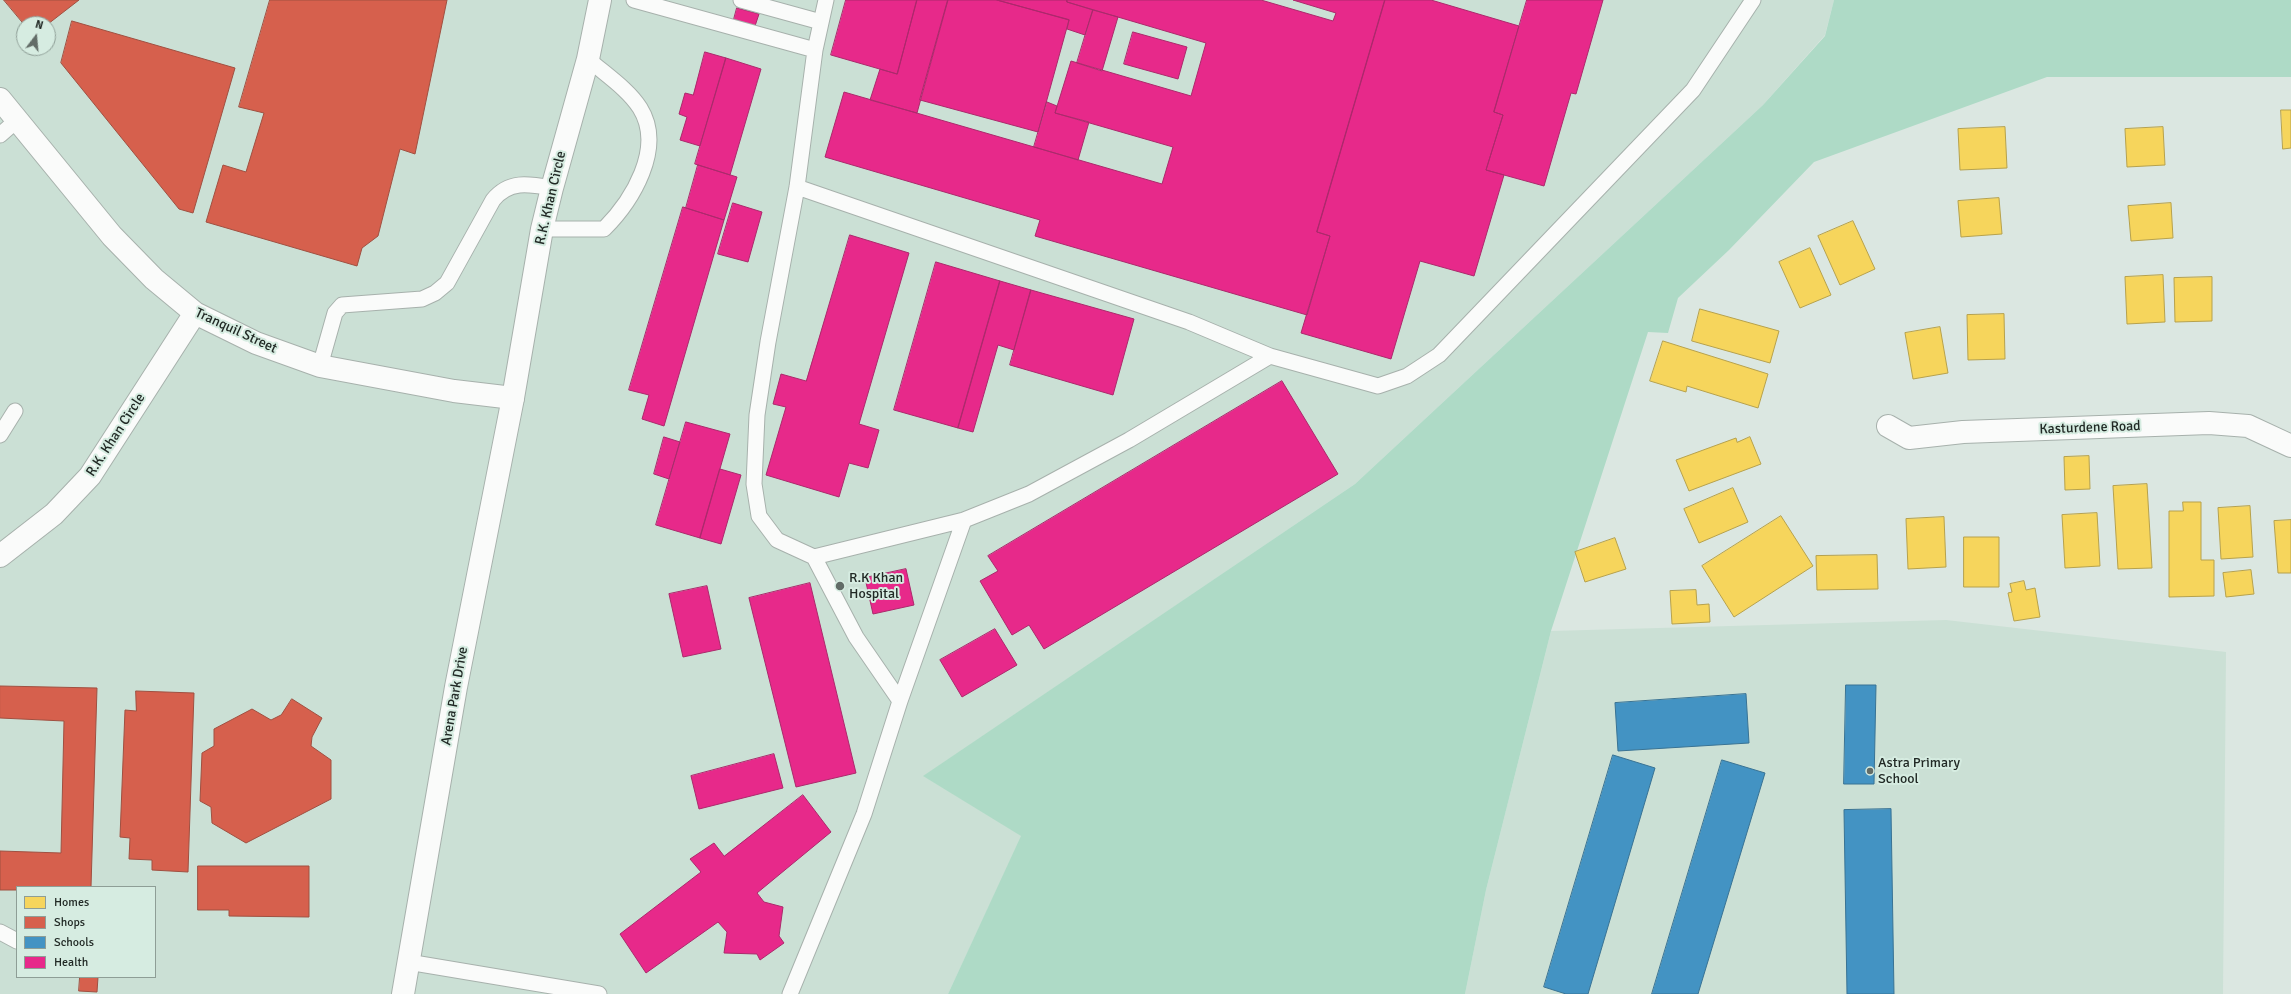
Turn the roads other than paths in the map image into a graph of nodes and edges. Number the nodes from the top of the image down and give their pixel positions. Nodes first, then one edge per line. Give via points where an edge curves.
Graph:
1 (600, 0) edge
2 (634, 0) edge
3 (741, 0) edge
4 (826, 0) edge
5 (1753, 0) edge
6 (821, 22) junction
7 (814, 50) junction
8 (588, 60) junction
9 (0, 99) edge
10 (16, 121) junction
11 (0, 135) edge
12 (797, 187) junction
13 (552, 188) junction
14 (542, 229) junction
15 (195, 313) junction
16 (1270, 356) junction
17 (320, 366) junction
18 (513, 398) junction
19 (15, 412) dead end
20 (1888, 426) dead end
21 (0, 436) edge
22 (2291, 446) edge
23 (964, 520) junction
24 (0, 556) edge
25 (814, 557) junction
26 (900, 701) junction
27 (0, 932) edge
28 (16, 940) edge
29 (408, 962) junction
30 (402, 994) edge
31 (599, 994) edge
32 (790, 994) edge

1 - 8 street, R.K. Khan Circle
2 - 7 lane
3 - 6 lane
4 - 6 lane
5 - 16 lane via 1693,90 1439,355 1407,376 1378,386
6 - 7 lane
7 - 12 lane
8 - 13 street, R.K. Khan Circle
8 - 14 lane via 640,108 648,125 648,147 642,174 627,203 604,229
9 - 10 street, Tranquil Street
10 - 11 lane
10 - 15 street, Tranquil Street via 112,236 154,278
12 - 16 lane via 1189,322
12 - 25 lane via 757,415 754,484 759,516 777,540
13 - 14 street, R.K. Khan Circle
13 - 17 lane via 525,183 509,186 499,192 447,283 435,293 422,299 342,306 335,313
14 - 18 street, R.K. Khan Circle
15 - 17 street, Tranquil Street via 256,343
15 - 24 street, R.K. Khan Circle via 90,476 54,514
16 - 23 lane via 1129,440 1029,494
17 - 18 street, Tranquil Street via 454,391
18 - 29 street, Arena Park Drive via 456,686
19 - 21 lane
20 - 22 street, Kasturdene Road via 1909,438 1963,432 2209,423 2248,426
23 - 25 lane
23 - 26 lane
25 - 26 lane via 856,637
26 - 32 lane via 864,814
27 - 28 lane
29 - 30 street, Arena Park Drive
29 - 31 lane

